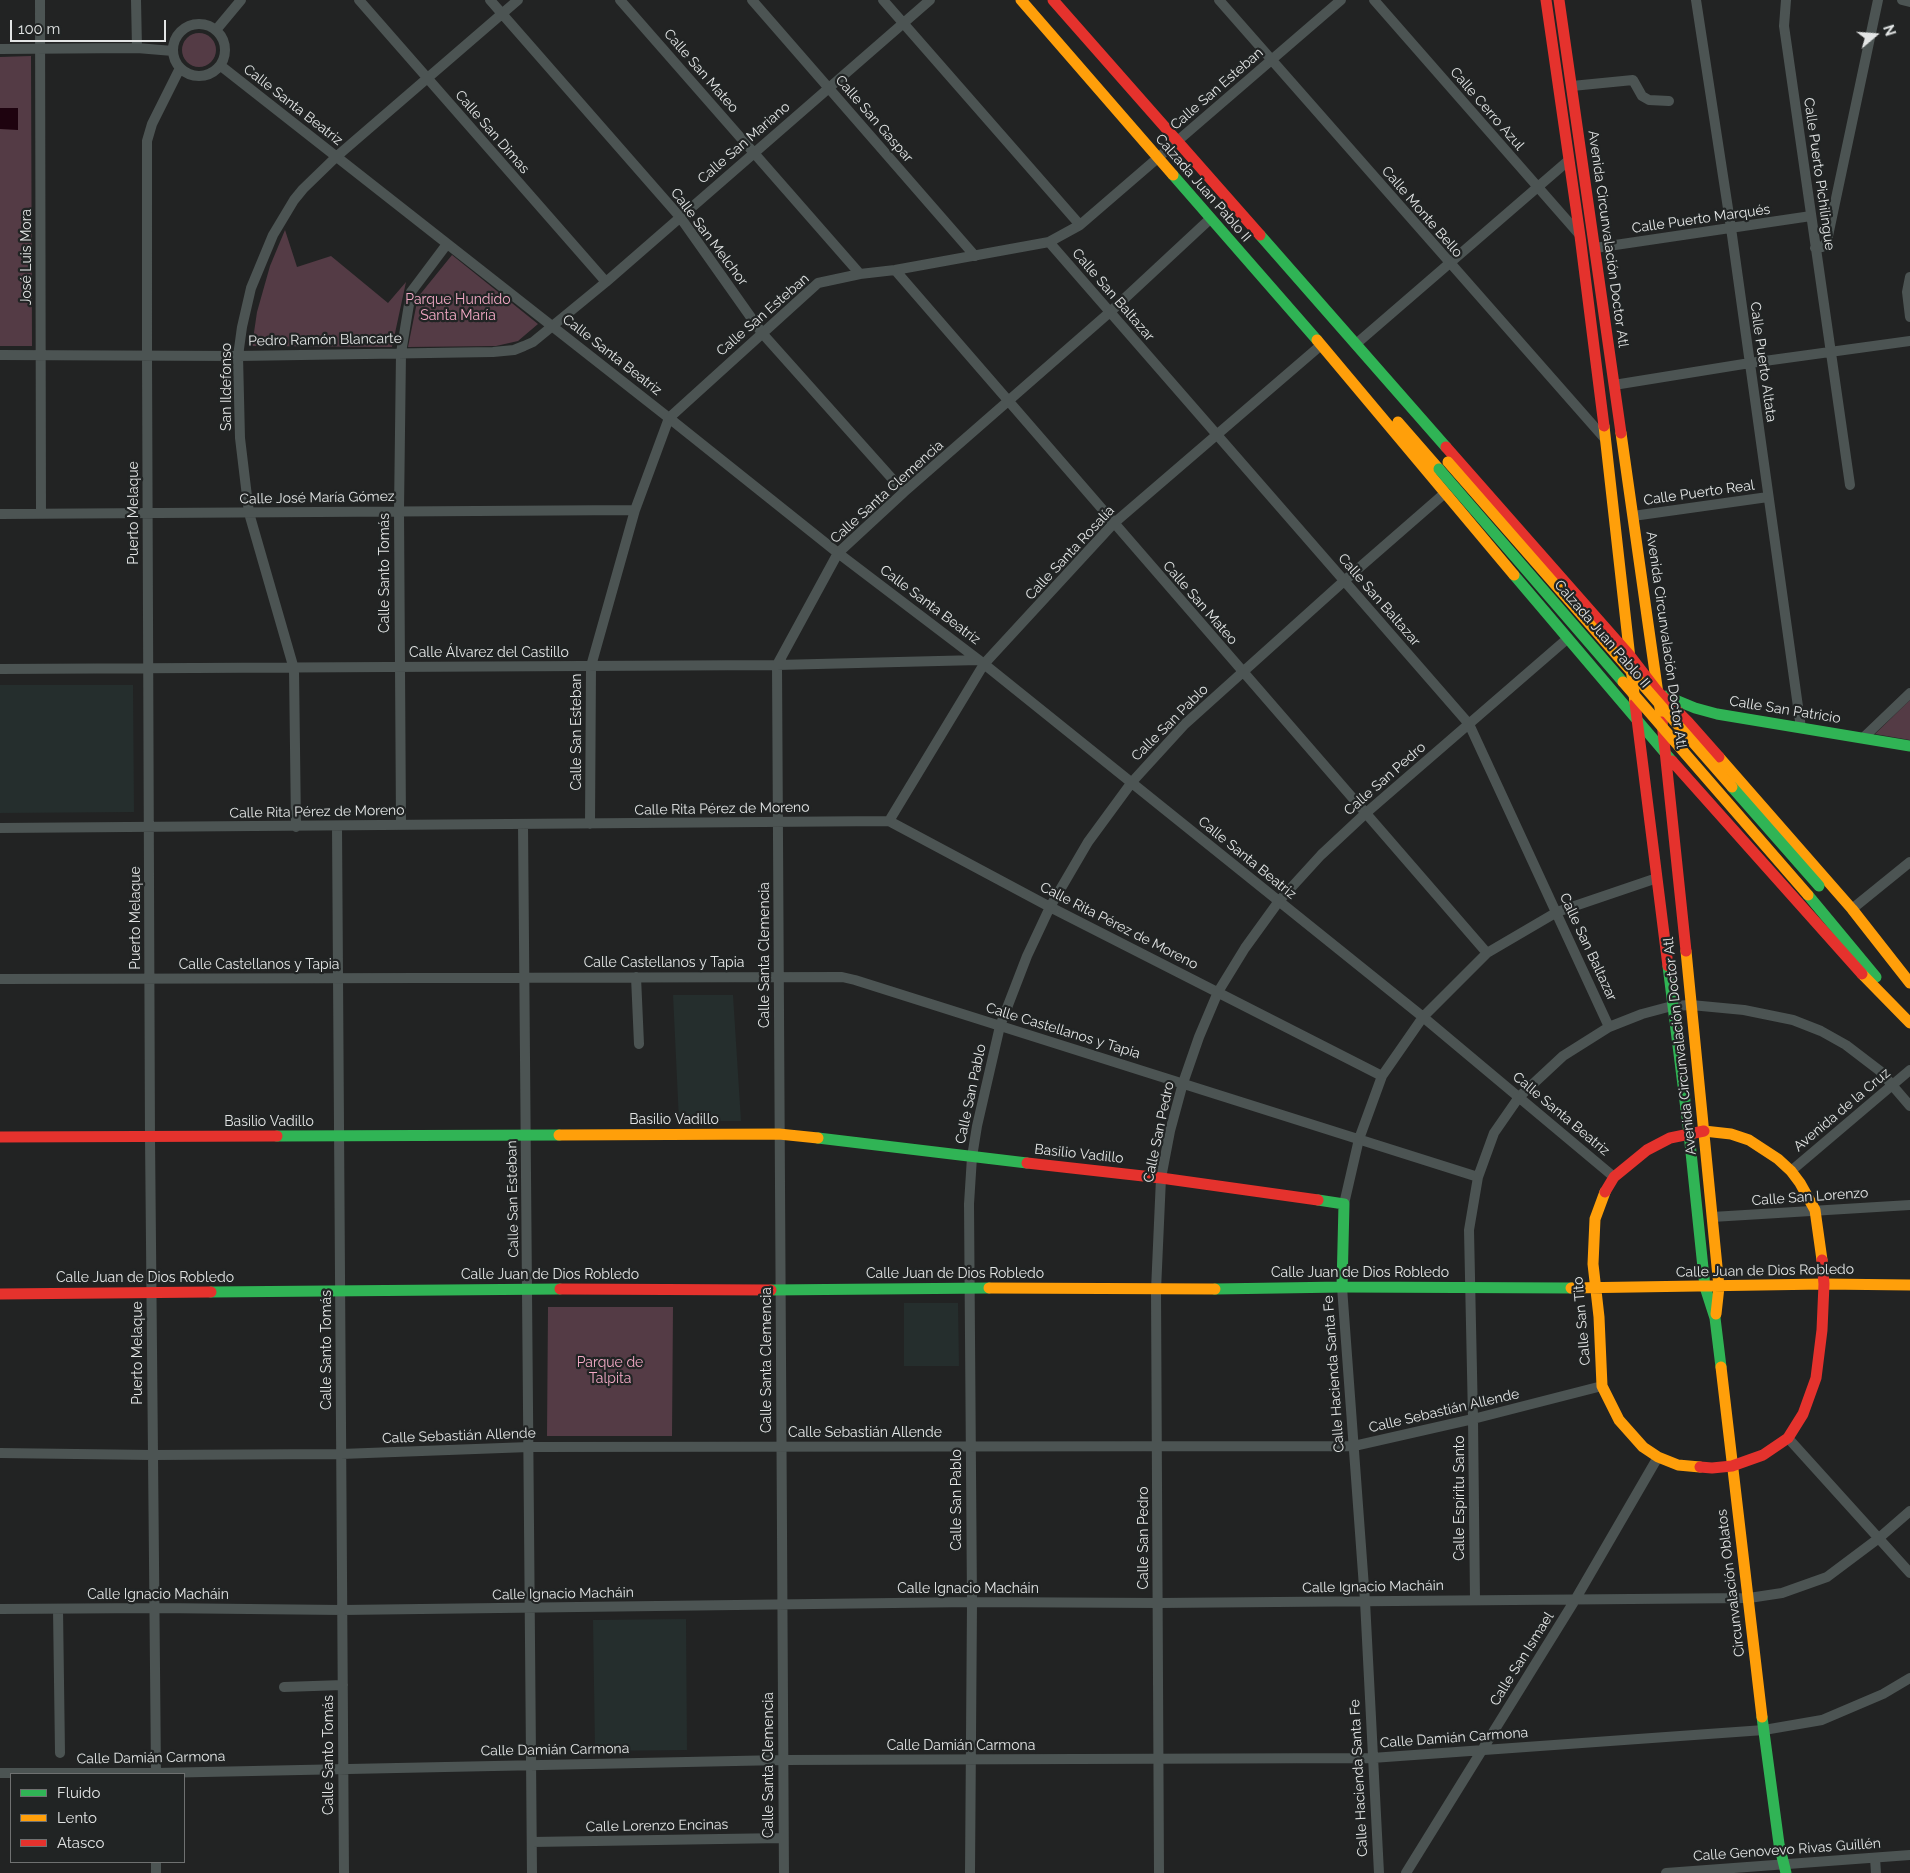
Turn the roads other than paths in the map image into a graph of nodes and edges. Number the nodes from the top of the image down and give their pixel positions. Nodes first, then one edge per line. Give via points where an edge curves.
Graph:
1 (40, 0) edge
2 (136, 0) edge
3 (241, 0) edge
4 (359, 0) edge
5 (490, 0) edge
6 (518, 0) edge
7 (620, 0) edge
8 (752, 0) edge
9 (883, 0) edge
10 (930, 0) edge
11 (1020, 0) edge
12 (1053, 0) edge
13 (1219, 0) edge
14 (1341, 0) edge
15 (1374, 0) edge
16 (1546, 0) edge
17 (1559, 0) edge
18 (1696, 0) edge
19 (1786, 0) edge
20 (1878, 0) edge
21 (1902, 0) edge
22 (1910, 2) edge
23 (502, 14) junction
24 (904, 23) junction
25 (216, 30) junction
26 (40, 48) junction
27 (137, 48) junction
28 (0, 49) edge
29 (173, 51) junction
30 (1272, 60) junction
31 (220, 66) junction
32 (180, 68) junction
33 (427, 80) junction
34 (1572, 86) junction
35 (829, 88) junction
36 (1669, 101) dead end
37 (1178, 141) junction
38 (754, 153) junction
39 (336, 157) junction
40 (1158, 159) junction
41 (1569, 160) junction
42 (1538, 187) junction
43 (1811, 216) junction
44 (680, 217) junction
45 (1210, 219) junction
46 (1080, 225) junction
47 (1731, 228) junction
48 (1580, 236) junction
49 (1049, 242) junction
50 (447, 244) junction
51 (1595, 248) junction
52 (1815, 248) junction
53 (975, 256) junction
54 (1449, 264) junction
55 (895, 270) junction
56 (860, 274) junction
57 (1910, 277) edge
58 (606, 282) junction
59 (1110, 312) junction
60 (1910, 317) edge
61 (553, 326) junction
62 (762, 333) junction
63 (1910, 341) edge
64 (1356, 344) junction
65 (1320, 346) junction
66 (1831, 352) junction
67 (400, 353) junction
68 (0, 355) edge
69 (41, 355) junction
70 (147, 355) junction
71 (238, 356) junction
72 (1750, 363) junction
73 (1380, 372) junction
74 (1614, 385) junction
75 (1364, 396) junction
76 (1009, 402) junction
77 (669, 418) junction
78 (1217, 435) junction
79 (1606, 440) junction
80 (1444, 466) junction
81 (1850, 485) dead end
82 (904, 492) junction
83 (1445, 493) junction
84 (1768, 497) junction
85 (399, 510) junction
86 (635, 510) junction
87 (41, 513) junction
88 (147, 513) junction
89 (250, 513) junction
90 (0, 514) edge
91 (1633, 516) junction
92 (1113, 524) junction
93 (838, 553) junction
94 (1344, 581) junction
95 (1613, 637) junction
96 (1567, 639) junction
97 (1631, 657) junction
98 (982, 662) junction
99 (777, 665) junction
100 (400, 666) junction
101 (591, 666) junction
102 (1590, 666) junction
103 (0, 669) edge
104 (148, 669) junction
105 (294, 669) junction
106 (1242, 672) junction
107 (1658, 692) junction
108 (1910, 694) edge
109 (1637, 720) junction
110 (1469, 724) junction
111 (1800, 728) junction
112 (1863, 738) junction
113 (1910, 746) edge
114 (1667, 755) junction
115 (1718, 758) junction
116 (1691, 781) junction
117 (1132, 782) junction
118 (1366, 813) junction
119 (889, 821) junction
120 (778, 822) junction
121 (523, 824) junction
122 (590, 824) junction
123 (402, 825) junction
124 (296, 826) junction
125 (337, 826) junction
126 (0, 828) edge
127 (149, 828) junction
128 (1910, 862) edge
129 (1657, 878) junction
130 (1279, 901) junction
131 (1050, 907) junction
132 (1852, 909) junction
133 (1557, 912) junction
134 (1487, 953) junction
135 (1902, 973) junction
136 (636, 977) junction
137 (779, 977) junction
138 (338, 978) junction
139 (525, 978) junction
140 (0, 979) edge
141 (150, 979) junction
142 (1910, 982) edge
143 (1218, 992) junction
144 (1691, 1005) junction
145 (1672, 1006) junction
146 (1423, 1017) junction
147 (1907, 1020) edge
148 (1000, 1026) junction
149 (1609, 1027) junction
150 (639, 1044) dead end
151 (1910, 1070) edge
152 (1382, 1076) junction
153 (1183, 1083) junction
154 (1894, 1085) junction
155 (1520, 1097) junction
156 (1910, 1106) edge
157 (1704, 1131) junction
158 (1689, 1133) junction
159 (779, 1134) junction
160 (339, 1136) junction
161 (526, 1136) junction
162 (0, 1137) edge
163 (150, 1137) junction
164 (1359, 1139) junction
165 (972, 1157) junction
166 (1791, 1170) junction
167 (1478, 1177) junction
168 (1614, 1177) junction
169 (1161, 1178) junction
170 (1344, 1204) junction
171 (1910, 1205) edge
172 (1815, 1210) junction
173 (1712, 1217) junction
174 (1824, 1284) junction
175 (1910, 1285) edge
176 (1342, 1287) junction
177 (1470, 1287) junction
178 (1705, 1287) junction
179 (1719, 1287) junction
180 (970, 1288) junction
181 (1595, 1288) junction
182 (528, 1289) junction
183 (780, 1290) junction
184 (1156, 1290) junction
185 (151, 1292) junction
186 (340, 1292) junction
187 (0, 1294) edge
188 (1715, 1318) junction
189 (1602, 1386) junction
190 (1473, 1419) junction
191 (1788, 1438) junction
192 (971, 1446) junction
193 (1158, 1446) junction
194 (1354, 1446) junction
195 (529, 1447) junction
196 (782, 1447) junction
197 (0, 1453) edge
198 (152, 1454) junction
199 (341, 1454) junction
200 (1658, 1457) junction
201 (1732, 1466) junction
202 (1910, 1511) edge
203 (1879, 1538) junction
204 (1910, 1573) edge
205 (1749, 1598) junction
206 (1475, 1600) junction
207 (1575, 1600) junction
208 (1365, 1601) junction
209 (972, 1602) junction
210 (1158, 1603) junction
211 (782, 1604) junction
212 (156, 1608) junction
213 (531, 1608) junction
214 (0, 1609) edge
215 (58, 1609) junction
216 (342, 1610) junction
217 (1910, 1678) edge
218 (343, 1685) junction
219 (284, 1687) dead end
220 (1764, 1730) junction
221 (1482, 1749) junction
222 (60, 1753) dead end
223 (1372, 1758) junction
224 (1158, 1759) junction
225 (783, 1760) junction
226 (970, 1760) junction
227 (531, 1764) junction
228 (343, 1768) junction
229 (0, 1773) edge
230 (156, 1773) edge
231 (784, 1838) junction
232 (532, 1842) junction
233 (1910, 1855) edge
234 (1874, 1858) junction
235 (1779, 1869) edge
236 (1681, 1872) edge
237 (344, 1873) edge
238 (532, 1873) edge
239 (784, 1873) edge
240 (970, 1873) edge
241 (1159, 1873) edge
242 (1379, 1873) edge
243 (1406, 1873) edge
244 (1666, 1873) edge
245 (1876, 1873) edge

1 - 26 street, José Luis Mora
2 - 27 street
3 - 25 street
4 - 33 street, Calle San Dimas
5 - 23 street, Calle San Melchor
6 - 23 street, San Ildefonso
7 - 38 street, Calle San Mateo
8 - 35 street, Calle San Gaspar
9 - 24 street, Calle San Baltazar
10 - 24 street, Calle San Mariano
11 - 40 street, Calzada Juan Pablo II
12 - 37 street, Calzada Juan Pablo II
13 - 30 street, Calle Monte Bello
14 - 30 street, Calle San Esteban
15 - 42 street, Calle Cerro Azul
16 - 41 street, Avenida Circunvalación Doctor Atl
17 - 34 street, Avenida Circunvalación Doctor Atl
18 - 47 street, Calle Puerto Altata
19 - 43 street, Calle Puerto Pichilingue via 1784,26
20 - 52 street via 1828,236 1822,247
21 - 22 street
23 - 33 street, San Ildefonso
23 - 44 street, Calle San Melchor
24 - 35 street, Calle San Mariano
24 - 46 street, Calle San Baltazar
25 - 29 street via 208,25 188,26 174,41
25 - 31 street via 225,47 225,57
26 - 27 street
26 - 28 street
26 - 69 street, José Luis Mora
27 - 29 street
29 - 32 street
30 - 37 street, Calle San Esteban
30 - 54 street, Calle Monte Bello
31 - 32 street via 206,76 187,74
31 - 39 street, Calle Santa Beatriz
32 - 70 street, Puerto Melaque via 147,141
33 - 39 street, San Ildefonso
33 - 58 street, Calle San Dimas
34 - 36 street via 1633,80 1642,96 1649,100
34 - 51 street, Avenida Circunvalación Doctor Atl
35 - 38 street, Calle San Mariano
35 - 53 street, Calle San Gaspar
37 - 40 street, Calle San Esteban
37 - 64 street, Calzada Juan Pablo II
38 - 44 street, Calle San Mariano
38 - 56 street, Calle San Mateo
39 - 50 street, Calle Santa Beatriz
39 - 71 street, San Ildefonso via 294,200 273,235 251,288
40 - 45 street, Calzada Juan Pablo II
40 - 46 street, Calle San Esteban
41 - 42 street
41 - 48 street, Avenida Circunvalación Doctor Atl
42 - 48 street, Calle Cerro Azul
42 - 54 street
43 - 47 street, Calle Puerto Marqués
43 - 52 street, Calle Puerto Pichilingue
44 - 58 street, Calle San Mariano
44 - 62 street, Calle San Melchor
45 - 59 street, Calle Santa Clemencia
45 - 65 street, Calzada Juan Pablo II
46 - 49 street, Calle San Esteban
47 - 51 street, Calle Puerto Marqués
47 - 72 street, Calle Puerto Altata
48 - 79 street, Avenida Circunvalación Doctor Atl
49 - 53 street, Calle San Esteban
49 - 59 street, Calle San Baltazar
50 - 61 street, Calle Santa Beatriz
50 - 67 street, Calle Santo Tomás via 411,292
51 - 74 street, Avenida Circunvalación Doctor Atl
52 - 66 street, Calle Puerto Pichilingue
53 - 55 street, Calle San Esteban
54 - 64 street
54 - 79 street, Calle Monte Bello
55 - 56 street, Calle San Esteban
55 - 76 street, Calle San Mateo
56 - 62 street, Calle San Esteban via 818,283
57 - 60 street via 1907,292
58 - 61 street, Calle San Mariano
59 - 76 street, Calle Santa Clemencia
59 - 78 street, Calle San Baltazar
61 - 67 street, Pedro Ramón Blancarte via 533,342 514,350
61 - 77 street, Calle Santa Beatriz
62 - 77 street, Calle San Esteban
62 - 82 street, Calle San Melchor
63 - 66 street
64 - 73 street, Calzada Juan Pablo II
65 - 75 street, Calzada Juan Pablo II
65 - 78 street, Calle Santa Rosalía
66 - 72 street
66 - 81 street, Calle Puerto Pichilingue
67 - 71 street, Pedro Ramón Blancarte
67 - 85 street, Calle Santo Tomás
68 - 69 street, Pedro Ramón Blancarte
69 - 70 street, Pedro Ramón Blancarte
69 - 87 street, José Luis Mora
70 - 71 street, Pedro Ramón Blancarte
70 - 88 street, Puerto Melaque
71 - 89 street, San Ildefonso via 240,438
72 - 74 street
72 - 84 street, Calle Puerto Altata
73 - 80 street, Calzada Juan Pablo II via 1400,406
73 - 95 street, Calzada Juan Pablo II
74 - 91 street, Avenida Circunvalación Doctor Atl
75 - 80 street, Calzada Juan Pablo II via 1390,413
75 - 83 street, Calzada Juan Pablo II
76 - 82 street, Calle Santa Clemencia
76 - 92 street, Calle San Mateo
77 - 86 street, Calle San Esteban
77 - 93 street, Calle Santa Beatriz
78 - 92 street, Calle Santa Rosalía
78 - 94 street, Calle San Baltazar
79 - 97 street, Avenida Circunvalación Doctor Atl
80 - 135 street, Calzada Juan Pablo II, bridge via 1818,886
80 - 147 street, Calzada Juan Pablo II, bridge via 1808,895 1886,989
82 - 93 street, Calle Santa Clemencia
83 - 94 street, Calle San Pablo
83 - 96 street, Calzada Juan Pablo II
84 - 91 street, Calle Puerto Real
84 - 111 street, Calle Puerto Altata
85 - 86 street, Calle José María Gómez
85 - 89 street, Calle José María Gómez
85 - 100 street, Calle Santo Tomás
86 - 101 street, Calle San Esteban
87 - 88 street, Calle José María Gómez
87 - 90 street, Calle José María Gómez
88 - 89 street, Calle José María Gómez
88 - 104 street, Puerto Melaque
89 - 105 street, San Ildefonso
91 - 107 street, Avenida Circunvalación Doctor Atl
92 - 98 street, Calle Santa Rosalía
92 - 106 street, Calle San Mateo
93 - 98 street, Calle Santa Beatriz
93 - 99 street, Calle Santa Clemencia
94 - 106 street, Calle San Pablo
94 - 110 street, Calle San Baltazar
95 - 97 street, Calzada Juan Pablo II
95 - 102 street via 1610,658
96 - 102 street, Calzada Juan Pablo II
96 - 110 street, Calle San Pedro
97 - 107 street, Calzada Juan Pablo II
97 - 109 street, Avenida Circunvalación Doctor Atl
98 - 99 street, Calle Álvarez del Castillo
98 - 117 street, Calle Santa Beatriz
98 - 119 street, Calle Santa Rosalía
99 - 101 street, Calle Álvarez del Castillo
99 - 120 street, Calle Santa Clemencia
100 - 101 street, Calle Álvarez del Castillo
100 - 105 street, Calle Álvarez del Castillo
100 - 123 street, Calle Santo Tomás
101 - 122 street, Calle San Esteban
102 - 109 street, Calzada Juan Pablo II
103 - 104 street, Calle Álvarez del Castillo
104 - 105 street, Calle Álvarez del Castillo
104 - 127 street, Puerto Melaque
105 - 124 street, San Ildefonso
106 - 117 street, Calle San Pablo via 1185,724
106 - 118 street, Calle San Mateo
107 - 111 street, Calle San Patricio via 1704,711
107 - 114 street, Avenida Circunvalación Doctor Atl
107 - 115 street, Calzada Juan Pablo II
108 - 112 street
109 - 114 street, Calzada Juan Pablo II
109 - 129 street, Avenida Circunvalación Doctor Atl
110 - 118 street, Calle San Pedro
110 - 133 street, Calle San Baltazar
111 - 112 street, Calle San Patricio
112 - 113 street, Calle San Patricio
114 - 116 street, Calzada Juan Pablo II
114 - 144 street, Avenida Circunvalación Doctor Atl
115 - 116 street via 1698,762
115 - 132 street, Calzada Juan Pablo II
116 - 147 street, Calzada Juan Pablo II via 1854,966
117 - 130 street, Calle Santa Beatriz
117 - 131 street, Calle San Pablo via 1088,842
118 - 130 street, Calle San Pedro
118 - 134 street, Calle San Mateo
119 - 120 street, Calle Rita Pérez de Moreno
119 - 131 street, Calle Rita Pérez de Moreno
120 - 122 street, Calle Rita Pérez de Moreno
120 - 137 street, Calle Santa Clemencia
121 - 122 street, Calle Rita Pérez de Moreno
121 - 123 street, Calle Rita Pérez de Moreno
121 - 139 street, Calle San Esteban
123 - 125 street, Calle Rita Pérez de Moreno
124 - 125 street, Calle Rita Pérez de Moreno
124 - 127 street, Calle Rita Pérez de Moreno
125 - 138 street, Calle Santo Tomás
126 - 127 street, Calle Rita Pérez de Moreno
127 - 141 street, Puerto Melaque
128 - 132 street
129 - 133 street, Calle Hacienda Santa Fe
129 - 145 street, Avenida Circunvalación Doctor Atl
130 - 143 street, Calle San Pedro
130 - 146 street, Calle Santa Beatriz
131 - 143 street, Calle Rita Pérez de Moreno
131 - 148 street, Calle San Pablo
132 - 135 street, Calzada Juan Pablo II
133 - 134 street, Calle Hacienda Santa Fe
133 - 149 street, Calle San Baltazar
134 - 146 street, Calle Hacienda Santa Fe
135 - 142 street, Calzada Juan Pablo II
136 - 137 street, Calle Castellanos y Tapia
136 - 139 street, Calle Castellanos y Tapia
136 - 150 street
137 - 148 street, Calle Castellanos y Tapia via 855,980
137 - 159 street, Calle Santa Clemencia
138 - 139 street, Calle Castellanos y Tapia
138 - 141 street, Calle Castellanos y Tapia
138 - 160 street, Calle Santo Tomás
139 - 161 street, Calle San Esteban
140 - 141 street, Calle Castellanos y Tapia
141 - 163 street, Puerto Melaque
143 - 152 street, Calle Rita Pérez de Moreno
143 - 153 street, Calle San Pedro
144 - 145 street, Calle Espíritu Santo
144 - 154 street, Calle Espíritu Santo via 1744,1010 1793,1020 1821,1031 1846,1045
144 - 157 street, Avenida Circunvalación Doctor Atl
145 - 149 street, Calle Espíritu Santo
145 - 158 street, Avenida Circunvalación Doctor Atl
146 - 152 street, Calle Hacienda Santa Fe
146 - 155 street, Calle Santa Beatriz
148 - 153 street, Calle Castellanos y Tapia
148 - 165 street, Calle San Pablo
149 - 155 street, Calle Espíritu Santo via 1563,1056
151 - 154 street, Avenida de la Cruz
152 - 164 street, Calle Hacienda Santa Fe
153 - 164 street, Calle Castellanos y Tapia
153 - 169 street, Calle San Pedro
154 - 156 street, Calle Espíritu Santo
154 - 166 street, Avenida de la Cruz
155 - 167 street, Calle Espíritu Santo via 1494,1133
155 - 168 street, Calle Santa Beatriz
157 - 158 street, Calle San Tito
157 - 166 street, Calle San Tito via 1749,1140
157 - 173 street, Avenida Circunvalación Doctor Atl
158 - 168 street, Calle San Tito via 1647,1150
158 - 178 street, Avenida Circunvalación Doctor Atl
159 - 161 street, Basilio Vadillo
159 - 165 street, Basilio Vadillo
159 - 183 street, Calle Santa Clemencia
160 - 161 street, Basilio Vadillo
160 - 163 street, Basilio Vadillo
160 - 186 street, Calle Santo Tomás
161 - 182 street, Calle San Esteban
162 - 163 street, Basilio Vadillo
163 - 185 street, Puerto Melaque
164 - 167 street, Calle Castellanos y Tapia
164 - 170 street, Calle Hacienda Santa Fe
165 - 169 street, Basilio Vadillo
165 - 180 street, Calle San Pablo
166 - 172 street, Calle San Tito
167 - 177 street, Calle Espíritu Santo via 1469,1230
168 - 181 street, Calle San Tito via 1595,1219
169 - 170 street, Basilio Vadillo
169 - 184 street, Calle San Pedro
170 - 176 street, Calle Hacienda Santa Fe
171 - 172 street, Calle San Lorenzo
172 - 173 street, Calle San Lorenzo
172 - 174 street, Calle San Tito
173 - 179 street, Avenida Circunvalación Doctor Atl
174 - 175 street, Calle Juan de Dios Robledo
174 - 179 street, Calle Juan de Dios Robledo
174 - 191 street, Calle San Tito via 1816,1378 1803,1414
176 - 177 street, Calle Juan de Dios Robledo
176 - 184 street, Calle Juan de Dios Robledo
176 - 194 street, Calle Hacienda Santa Fe
177 - 181 street, Calle Juan de Dios Robledo
177 - 190 street, Calle Espíritu Santo
178 - 179 street, Calle Juan de Dios Robledo
178 - 181 street, Calle Juan de Dios Robledo
178 - 188 street, Circunvalación Oblatos
179 - 188 street, Circunvalación Oblatos
180 - 183 street, Calle Juan de Dios Robledo
180 - 184 street, Calle Juan de Dios Robledo
180 - 192 street, Calle San Pablo
181 - 189 street, Calle San Tito
182 - 183 street, Calle Juan de Dios Robledo
182 - 186 street, Calle Juan de Dios Robledo
182 - 195 street, Calle San Esteban
183 - 196 street, Calle Santa Clemencia
184 - 193 street, Calle San Pedro
185 - 186 street, Calle Juan de Dios Robledo
185 - 187 street, Calle Juan de Dios Robledo
185 - 198 street, Puerto Melaque
186 - 199 street, Calle Santo Tomás
188 - 201 street, Circunvalación Oblatos
189 - 190 street, Calle Sebastián Allende
189 - 200 street, Calle San Tito via 1624,1427
190 - 194 street, Calle Sebastián Allende
190 - 206 street, Calle Espíritu Santo
191 - 201 street, Calle San Tito via 1764,1455
191 - 203 street
192 - 193 street, Calle Sebastián Allende
192 - 196 street, Calle Sebastián Allende
192 - 209 street, Calle San Pablo
193 - 194 street, Calle Sebastián Allende
193 - 210 street, Calle San Pedro
194 - 208 street, Calle Hacienda Santa Fe
195 - 196 street, Calle Sebastián Allende
195 - 199 street, Calle Sebastián Allende
195 - 213 street, Calle San Esteban
196 - 211 street, Calle Santa Clemencia
197 - 198 street, Calle Sebastián Allende
198 - 199 street, Calle Sebastián Allende
198 - 212 street, Puerto Melaque
199 - 216 street, Calle Santo Tomás
200 - 201 street, Calle San Tito via 1694,1468
200 - 207 street, Calle San Ismael
201 - 205 street, Circunvalación Oblatos
202 - 203 street, Calle Ignacio Macháin
203 - 204 street
203 - 205 street, Calle Ignacio Macháin via 1827,1577 1782,1593
205 - 207 street, Calle Ignacio Macháin
205 - 220 street, Circunvalación Oblatos
206 - 207 street, Calle Ignacio Macháin
206 - 208 street, Calle Ignacio Macháin
207 - 221 street, Calle San Ismael
208 - 210 street, Calle Ignacio Macháin
208 - 223 street, Calle Hacienda Santa Fe
209 - 210 street, Calle Ignacio Macháin
209 - 211 street, Calle Ignacio Macháin
209 - 226 street, Calle San Pablo
210 - 224 street, Calle San Pedro
211 - 213 street, Calle Ignacio Macháin
211 - 225 street, Calle Santa Clemencia
212 - 215 street, Calle Ignacio Macháin
212 - 216 street, Calle Ignacio Macháin
212 - 230 street, Puerto Melaque
213 - 216 street, Calle Ignacio Macháin
213 - 227 street, Calle San Esteban
214 - 215 street, Calle Ignacio Macháin
215 - 222 street
216 - 218 street, Calle Santo Tomás
217 - 220 street, Calle Damián Carmona via 1883,1694 1822,1720
218 - 219 street
218 - 228 street, Calle Santo Tomás
220 - 221 street, Calle Damián Carmona
220 - 235 street, Circunvalación Oblatos
221 - 223 street, Calle Damián Carmona
221 - 243 street, Calle San Ismael
223 - 224 street, Calle Damián Carmona
223 - 242 street, Calle Hacienda Santa Fe
224 - 226 street, Calle Damián Carmona
224 - 241 street, Calle San Pedro
225 - 226 street, Calle Damián Carmona
225 - 227 street, Calle Damián Carmona
225 - 231 street, Calle Santa Clemencia
226 - 240 street, Calle San Pablo
227 - 228 street, Calle Damián Carmona
227 - 232 street, Calle San Esteban
228 - 230 street, Calle Damián Carmona
228 - 237 street, Calle Santo Tomás
229 - 230 street, Calle Damián Carmona
231 - 232 street, Calle Lorenzo Encinas
231 - 239 street, Calle Santa Clemencia
232 - 238 street, Calle San Esteban
233 - 234 street, Calle Genovevo Rivas Guillén
234 - 235 street, Calle Genovevo Rivas Guillén
234 - 245 street
235 - 236 street, Calle Genovevo Rivas Guillén
236 - 244 street, Calle Genovevo Rivas Guillén

